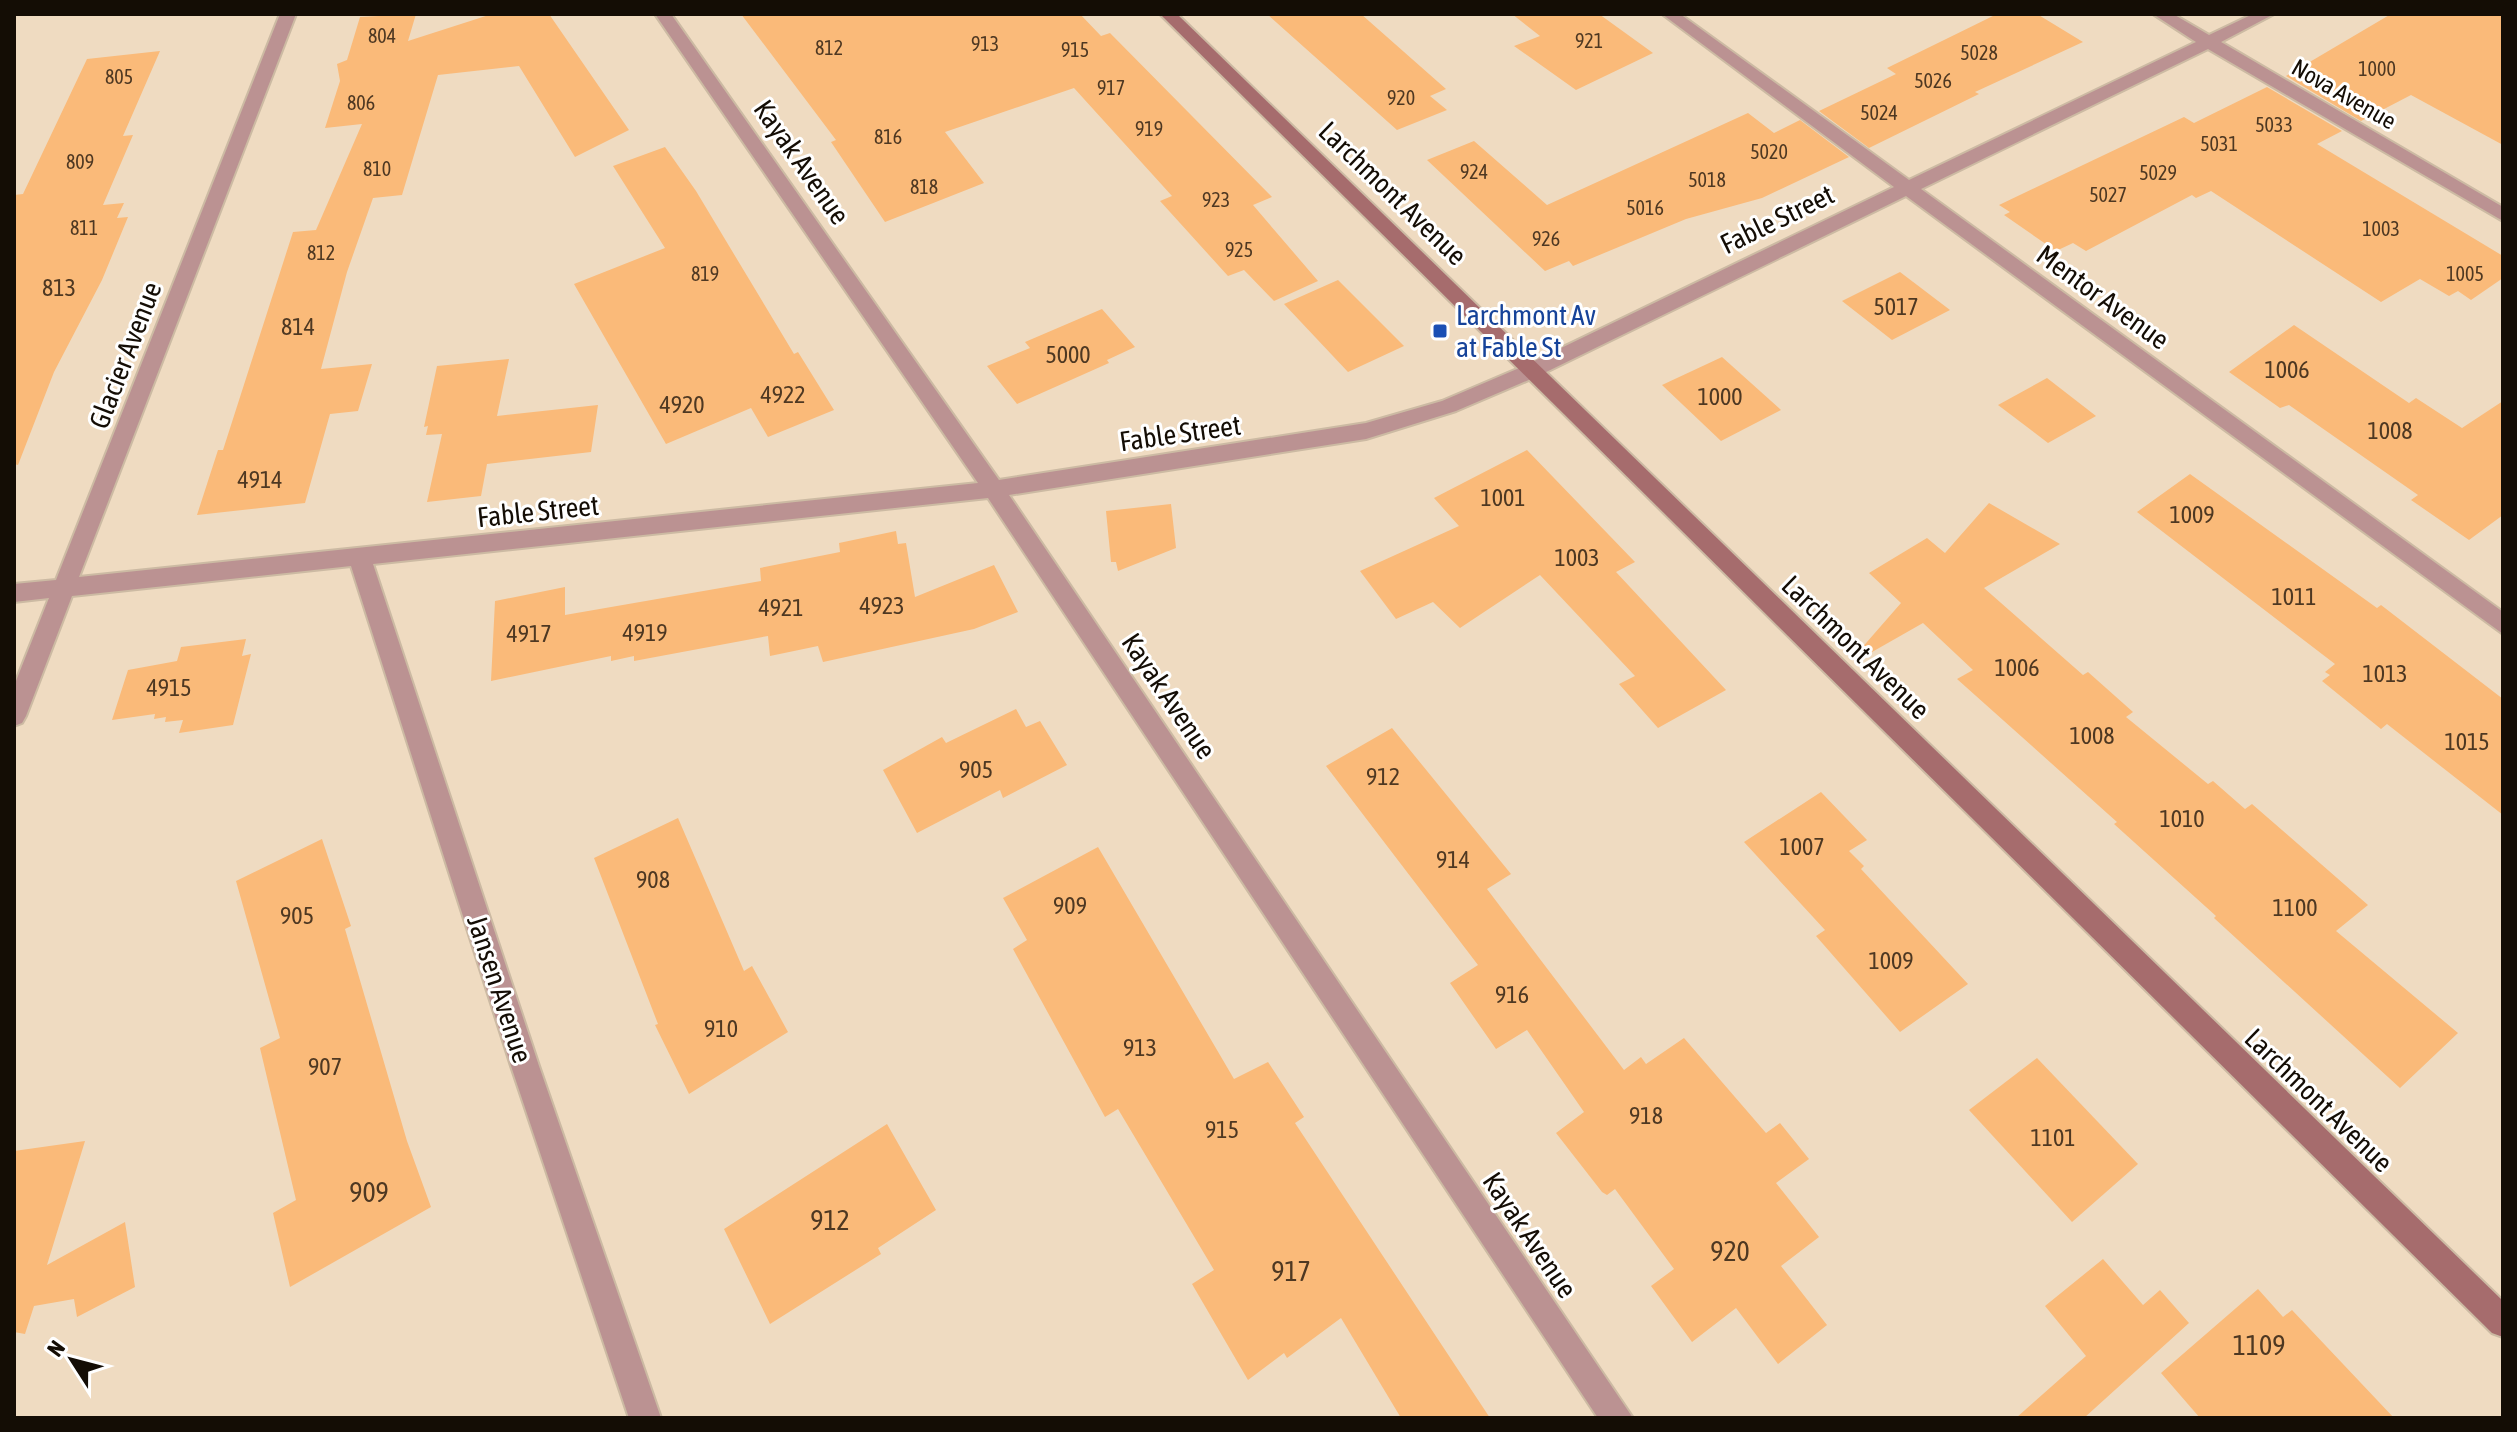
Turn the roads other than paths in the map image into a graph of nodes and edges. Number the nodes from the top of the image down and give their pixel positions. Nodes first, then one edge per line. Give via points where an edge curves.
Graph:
1 (288, 14) edge
2 (663, 14) edge
3 (1168, 14) edge
4 (1670, 14) edge
5 (2161, 14) edge
6 (2266, 14) edge
7 (2208, 42) junction
8 (1906, 187) junction
9 (2503, 215) edge
10 (1531, 371) junction
11 (994, 489) junction
12 (360, 558) junction
13 (64, 587) junction
14 (14, 593) edge
15 (2503, 625) edge
16 (14, 716) edge
17 (2503, 1322) edge
18 (645, 1418) edge
19 (1617, 1418) edge

1 - 13 street, Glacier Avenue
2 - 11 street, Kayak Avenue
3 - 10 street, Larchmont Avenue
4 - 8 street, Mentor Avenue
5 - 7 street, Nova Avenue
6 - 7 street, Fable Street
7 - 8 street, Fable Street
7 - 9 street, Nova Avenue
8 - 10 street, Fable Street
8 - 15 street, Mentor Avenue
10 - 11 street, Fable Street via 1449,406 1366,431
10 - 17 street, Larchmont Avenue
11 - 12 street, Fable Street
11 - 19 street, Kayak Avenue
12 - 13 street, Fable Street
12 - 18 street, Jansen Avenue
13 - 14 street, Fable Street
13 - 16 street, Glacier Avenue

